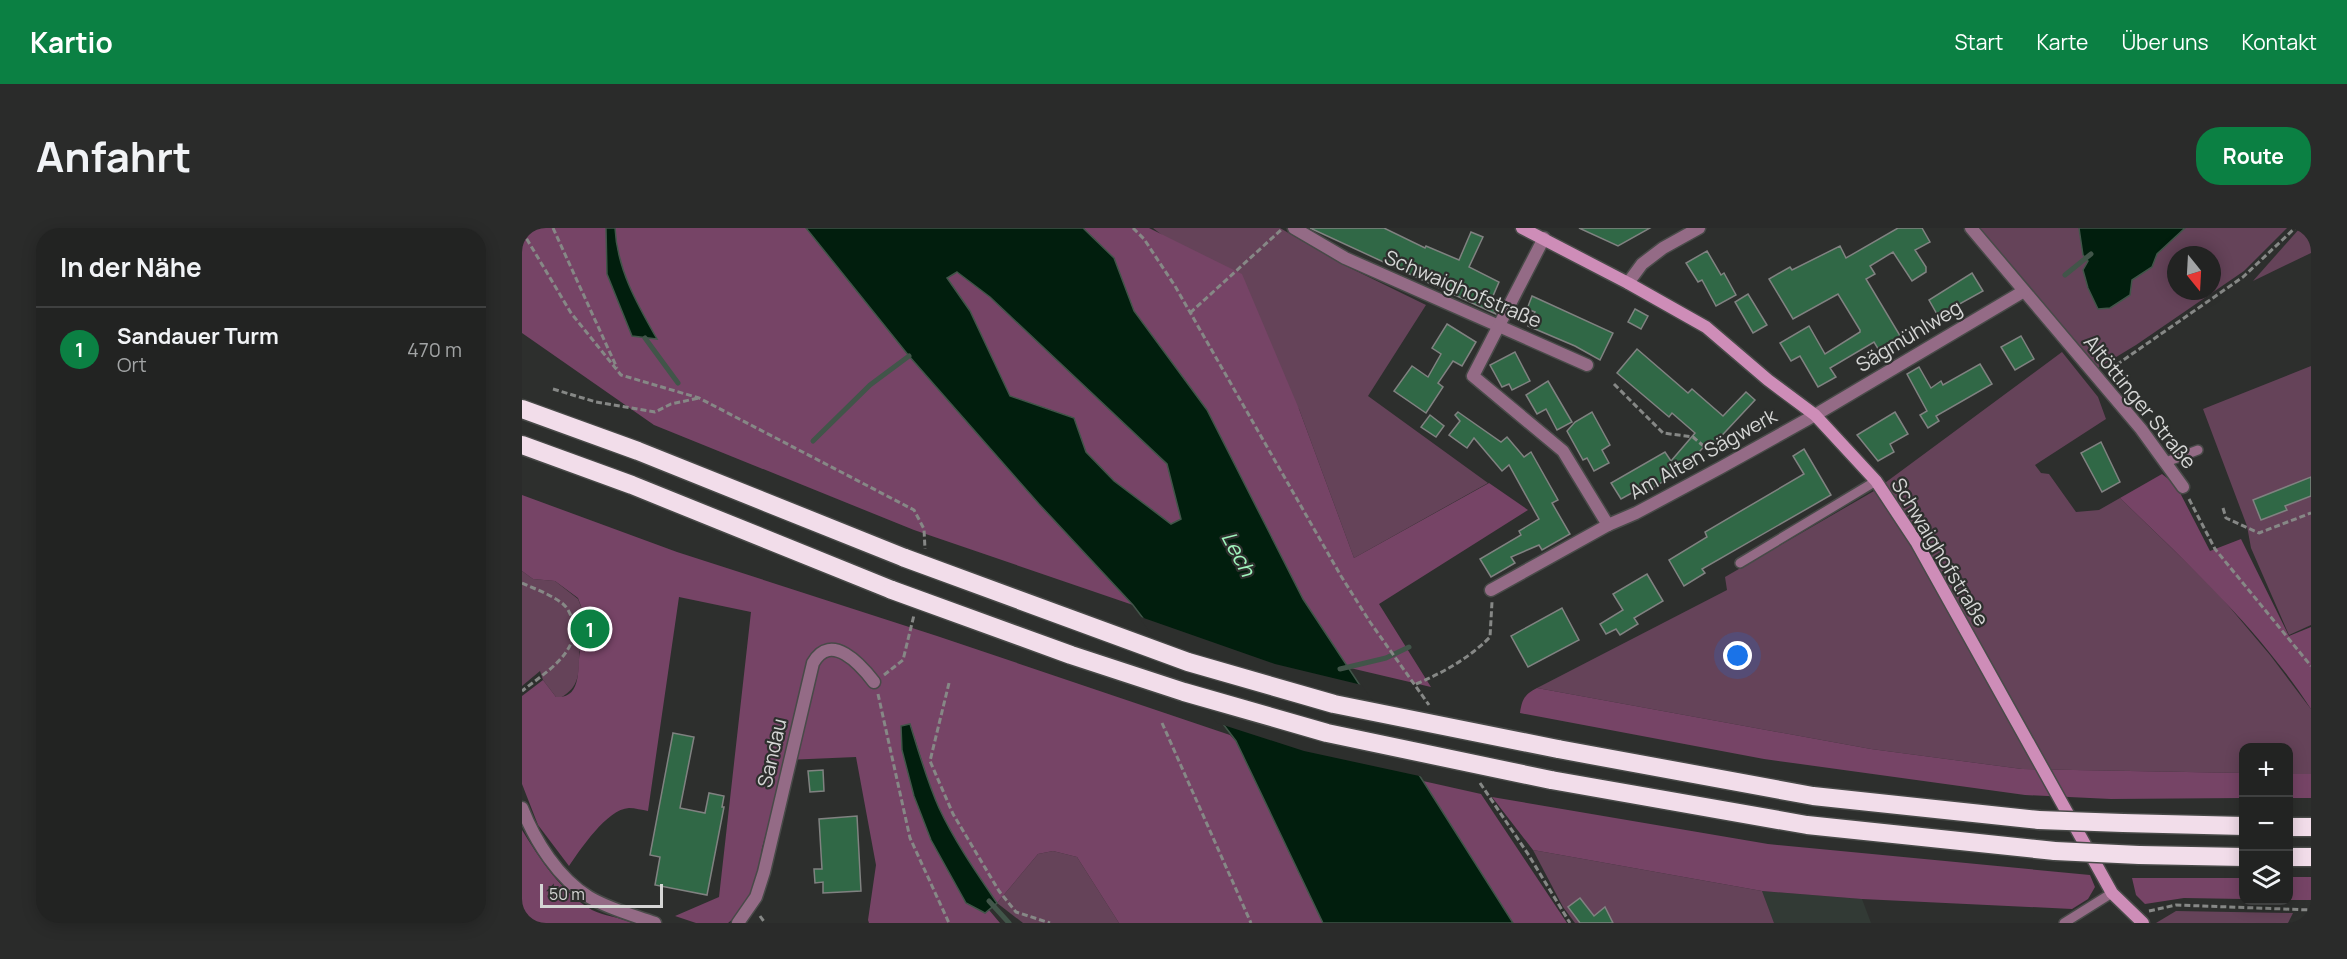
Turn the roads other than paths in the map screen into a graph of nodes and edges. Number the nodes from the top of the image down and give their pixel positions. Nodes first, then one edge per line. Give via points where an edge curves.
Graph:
1 (1294, 228) edge
2 (1522, 228) edge
3 (1699, 228) edge
4 (1971, 228) edge
5 (1544, 238) junction
6 (1628, 283) junction
7 (2024, 291) junction
8 (1501, 325) junction
9 (1587, 365) dead end
10 (522, 409) edge
11 (1815, 415) junction
12 (522, 445) edge
13 (2198, 450) dead end
14 (2166, 462) junction
15 (1875, 482) junction
16 (2183, 487) road end
17 (1608, 525) junction
18 (1740, 563) dead end
19 (1491, 590) road end
20 (874, 682) road end
21 (522, 808) edge
22 (2239, 826) edge
23 (2293, 827) edge
24 (2311, 827) edge
25 (2239, 856) edge
26 (2293, 857) edge
27 (2311, 857) edge
28 (2112, 893) junction
29 (2139, 918) edge
30 (655, 923) edge
31 (738, 923) edge
32 (2064, 923) edge

1 - 8 street, Schwaighofstraße via 1355,263
2 - 5 street, Schwaighofstraße
3 - 6 street via 1642,264
4 - 7 street, Altöttinger Straße
5 - 6 street, Schwaighofstraße
5 - 8 street
6 - 11 street, Schwaighofstraße via 1707,327
7 - 11 street, Sägmühlweg
7 - 14 street, Altöttinger Straße
8 - 9 street, Schwaighofstraße
8 - 17 street via 1473,376 1563,451
10 - 22 highway, bridge via 1188,663 1334,704 1813,796 2039,820
11 - 15 street, Schwaighofstraße
11 - 17 street, Am Alten Sägwerk via 1647,508
12 - 25 highway, bridge via 892,590 1083,659 1316,730 1551,780 1807,825 2055,851
13 - 14 lane
14 - 16 street, Altöttinger Straße
15 - 18 lane
15 - 28 street, Schwaighofstraße via 1917,543
17 - 19 street, Am Alten Sägwerk
20 - 31 street, Sandau via 843,652 836,650 816,656 764,872 756,897
21 - 30 street via 544,850 579,890 603,904
23 - 24 highway
26 - 27 highway
28 - 29 street, Schwaighofstraße
28 - 32 lane

